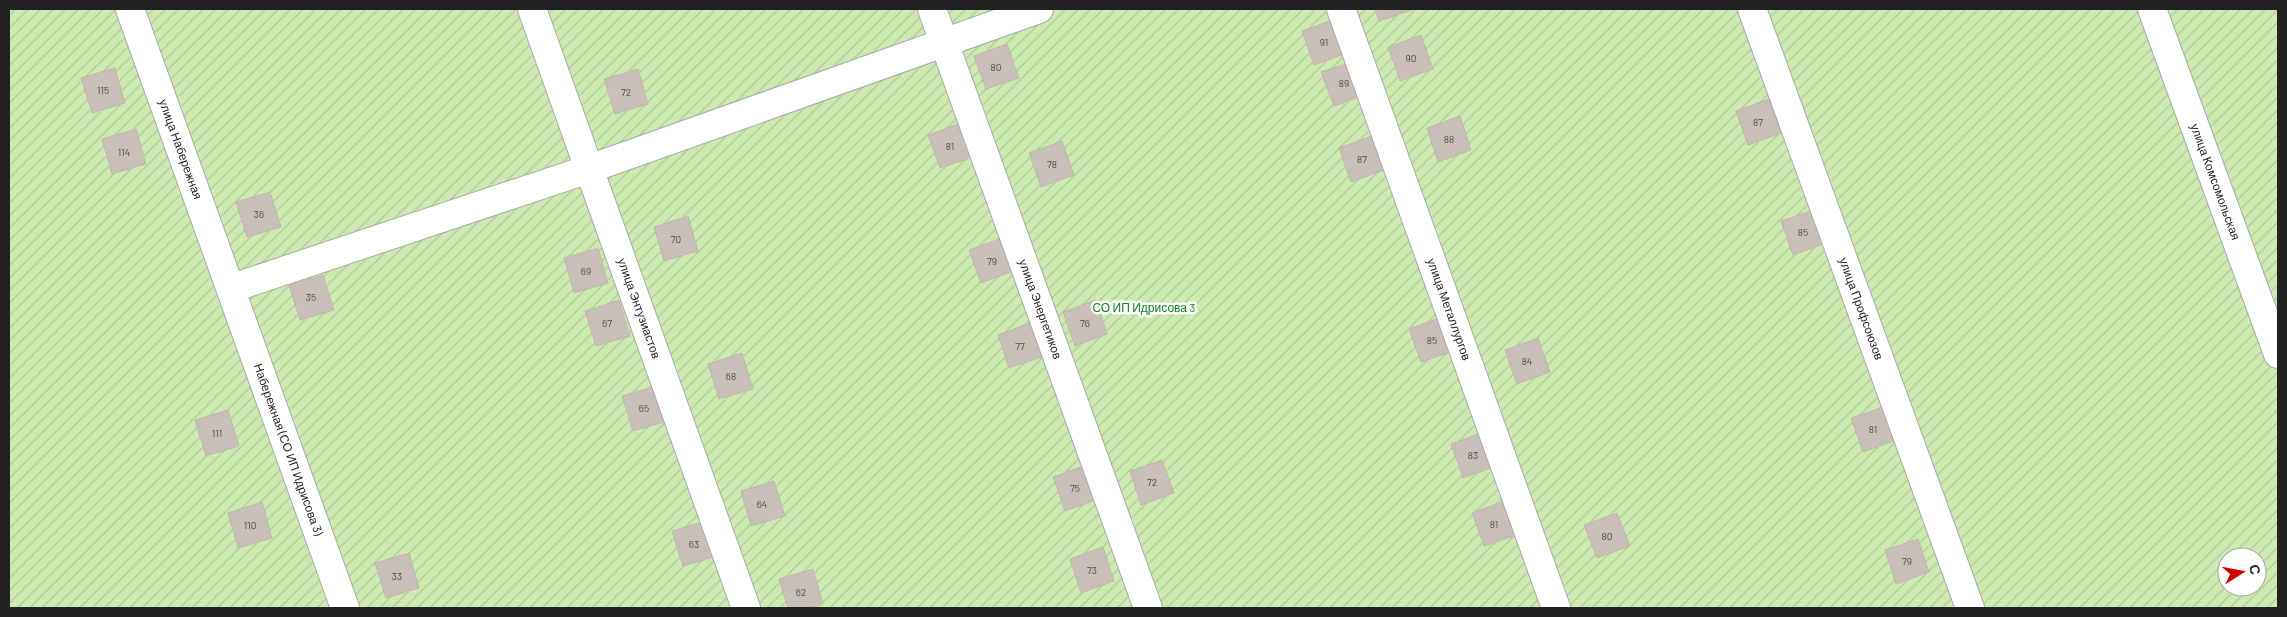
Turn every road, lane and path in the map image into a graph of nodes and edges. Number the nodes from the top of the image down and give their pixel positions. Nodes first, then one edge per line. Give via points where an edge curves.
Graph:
1 (130, 9) edge
2 (532, 9) edge
3 (932, 9) edge
4 (1039, 9) edge
5 (1341, 9) edge
6 (1752, 9) edge
7 (2152, 9) edge
8 (944, 43) junction
9 (589, 169) junction
10 (232, 288) junction
11 (2278, 354) edge
12 (345, 608) edge
13 (746, 608) edge
14 (1148, 608) edge
15 (1556, 608) edge
16 (1970, 608) edge

1 - 10 street, улица Набережная
2 - 9 street, улица Энтузиастов
3 - 8 street, улица Энергетиков
4 - 8 street
5 - 15 street, улица Металлургов
6 - 16 street, улица Профсоюзов
7 - 11 street, улица Комсомольская
8 - 9 street
8 - 14 street, улица Энергетиков
9 - 10 street
9 - 13 street, улица Энтузиастов
10 - 12 street, Набережная (СО ИП Идрисова 3)

